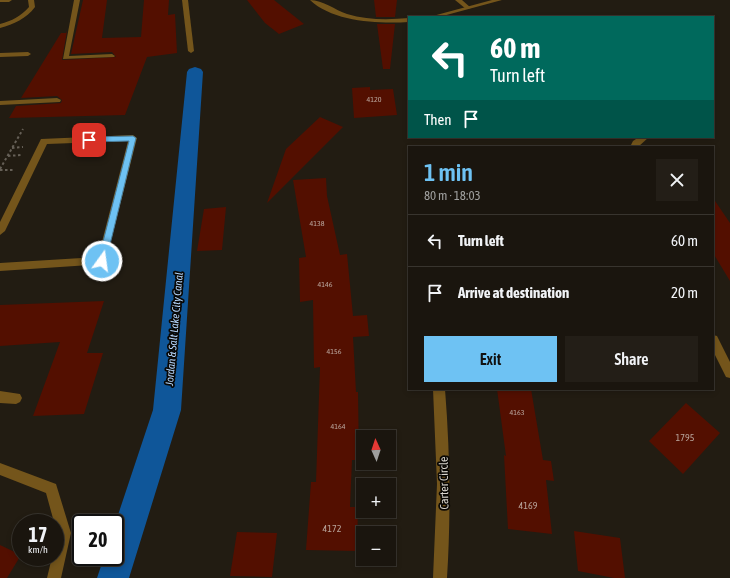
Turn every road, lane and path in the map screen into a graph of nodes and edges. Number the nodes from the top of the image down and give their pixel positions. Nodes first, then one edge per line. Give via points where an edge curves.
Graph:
1 (0, 0) edge
2 (9, 0) edge
3 (31, 0) edge
4 (77, 0) edge
5 (185, 0) edge
6 (313, 0) edge
7 (458, 0) edge
8 (499, 0) edge
9 (468, 8) junction
10 (436, 16) edge
11 (408, 20) edge
12 (0, 26) edge
13 (191, 51) dead end
14 (28, 54) dead end
15 (0, 55) edge
16 (112, 56) dead end
17 (58, 100) dead end
18 (0, 103) edge
19 (22, 129) dead end
20 (644, 138) edge
21 (634, 146) edge
22 (0, 169) edge
23 (0, 231) edge
24 (0, 266) edge
25 (714, 342) edge
26 (730, 373) edge
27 (439, 390) edge
28 (0, 397) edge
29 (16, 398) dead end
30 (0, 469) edge
31 (54, 578) edge
32 (440, 578) edge

1 - 2 street
3 - 12 street via 32,7 22,17
4 - 16 street via 65,58
5 - 13 street
6 - 11 street via 334,11 357,18
7 - 9 street
8 - 9 street
9 - 10 street
14 - 15 street
17 - 18 street
19 - 22 path
20 - 21 street
23 - 24 street via 44,142 133,138 102,261
25 - 26 street
27 - 32 street, Carter Circle via 444,518
28 - 29 street
30 - 31 street via 51,490 64,533

